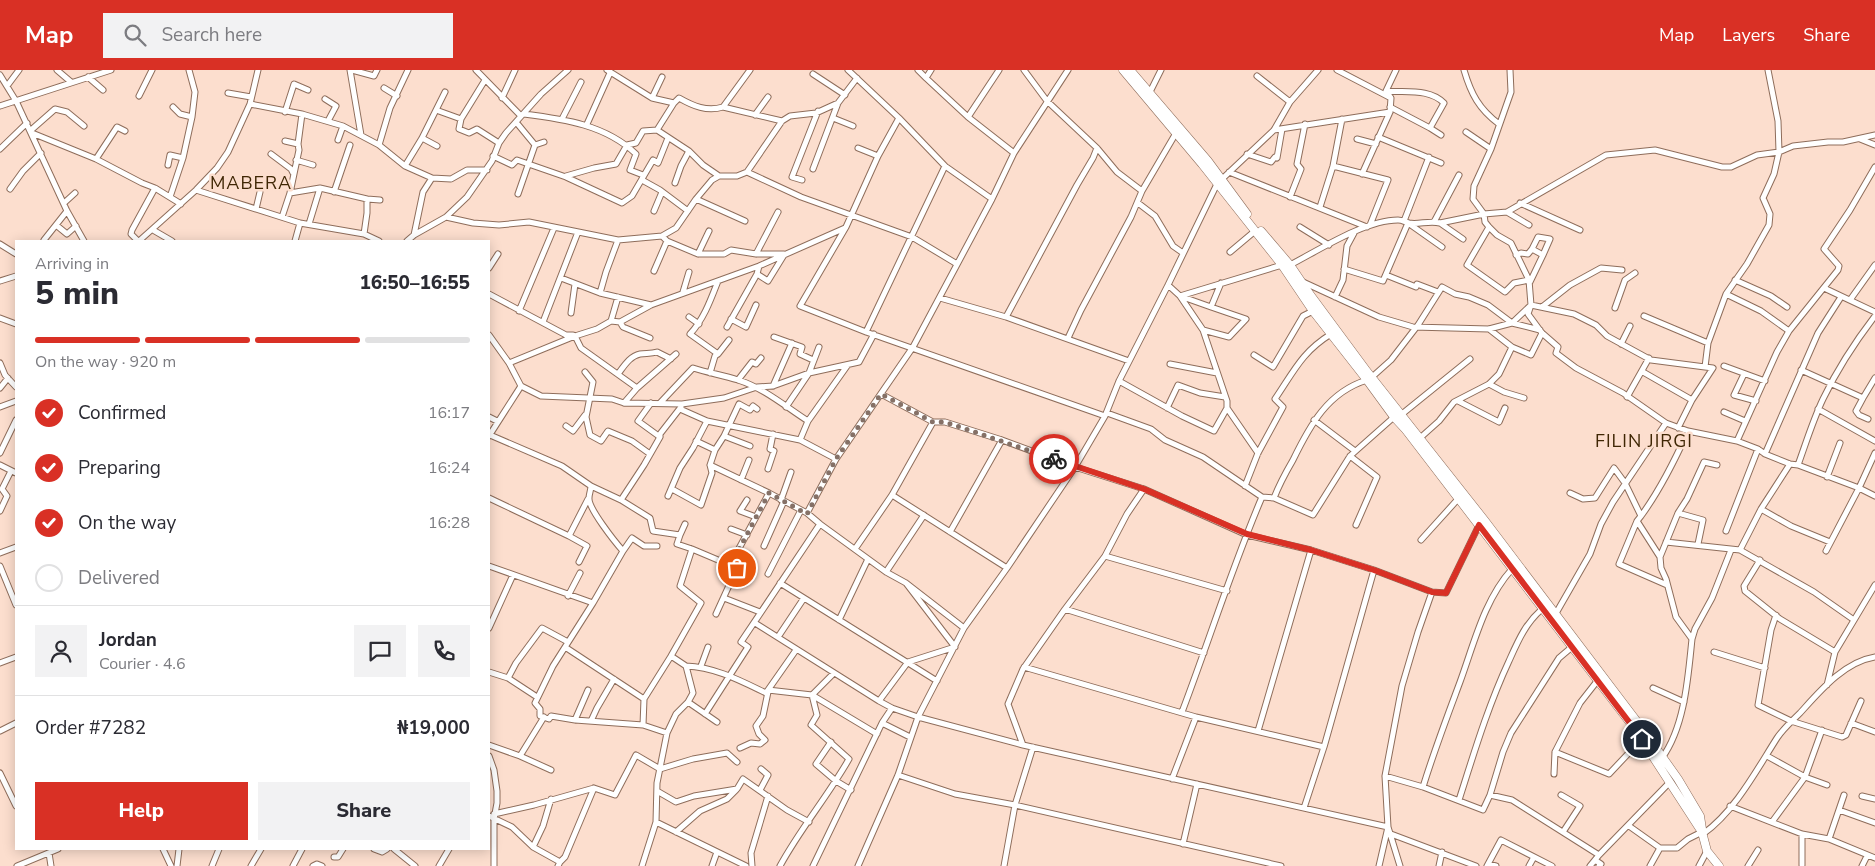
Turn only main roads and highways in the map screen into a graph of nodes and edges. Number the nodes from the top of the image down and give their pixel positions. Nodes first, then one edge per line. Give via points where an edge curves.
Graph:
1 (1123, 70) edge
2 (1132, 71) edge
3 (1219, 182) junction
4 (1286, 265) junction
5 (1369, 378) junction
6 (1432, 459) junction
7 (1703, 833) junction
8 (1718, 866) edge
9 (1723, 866) edge

1 - 3 main road
2 - 3 main road via 1208,161
3 - 4 main road
3 - 4 main road via 1254,231
4 - 5 main road via 1303,282
4 - 5 main road via 1313,311
5 - 6 main road via 1394,417
5 - 6 main road via 1402,414
6 - 7 main road via 1458,499 1642,739
6 - 7 main road via 1678,779 1700,816
7 - 8 main road via 1707,851
7 - 9 main road

